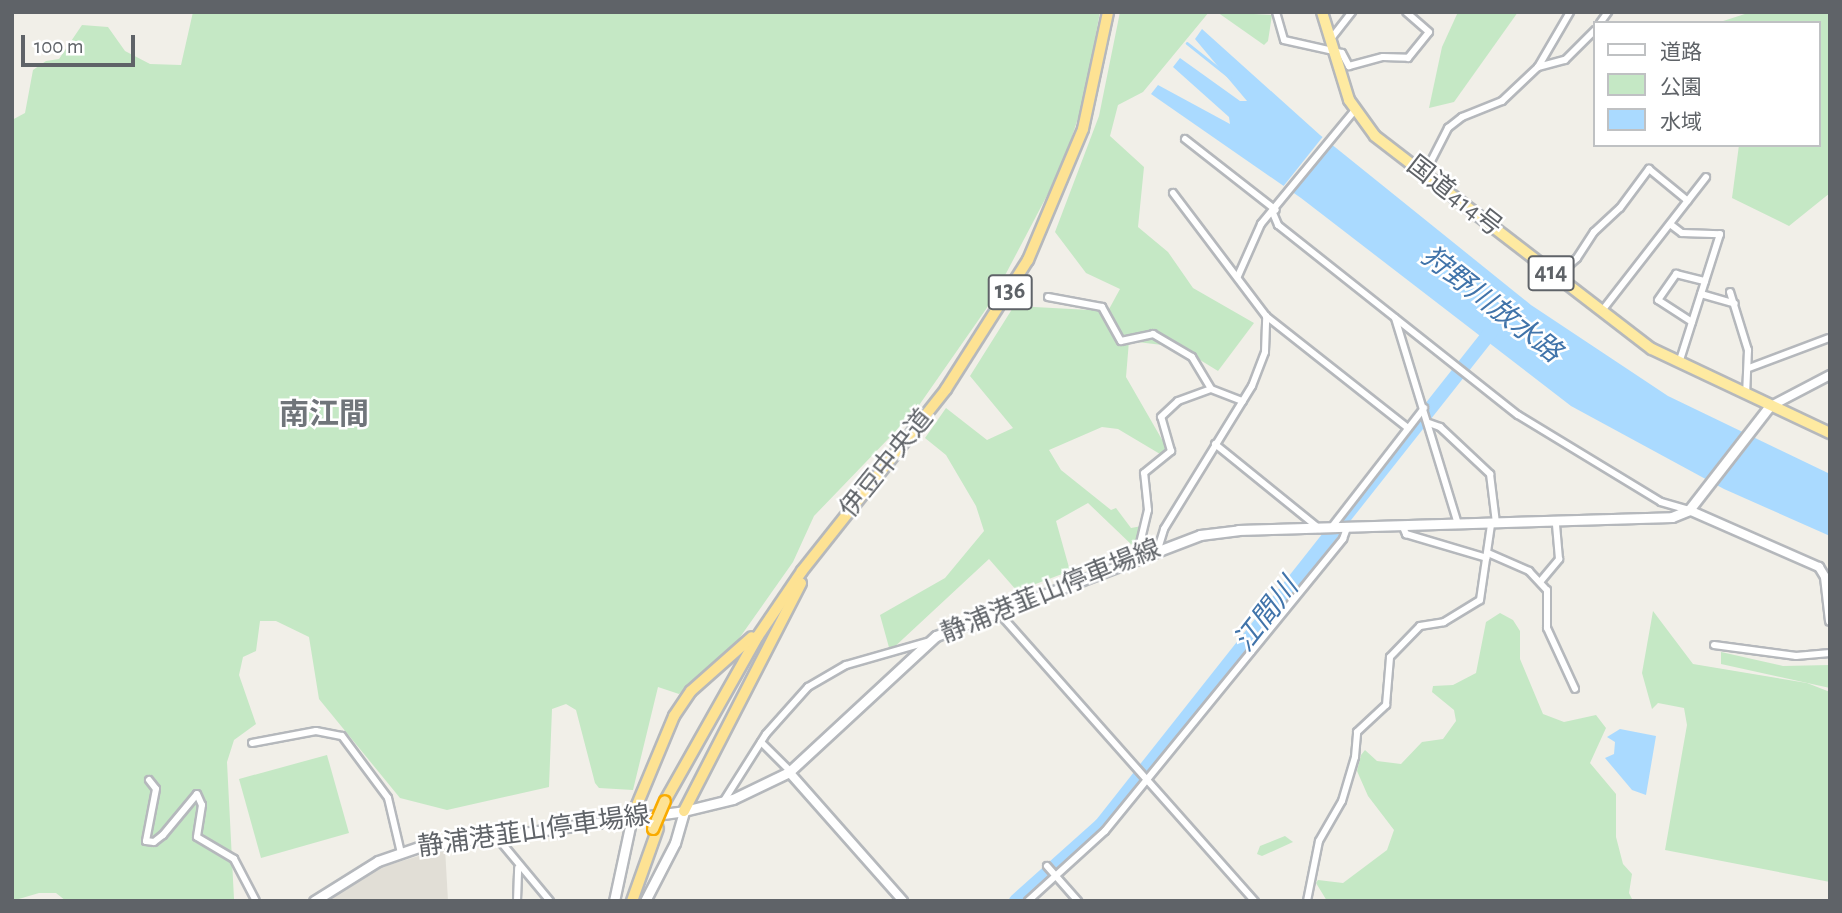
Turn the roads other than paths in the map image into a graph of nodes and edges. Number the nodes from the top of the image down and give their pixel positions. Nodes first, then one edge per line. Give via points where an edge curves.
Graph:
1 (1110, 12) edge
2 (1276, 12) edge
3 (1321, 12) edge
4 (1352, 12) edge
5 (1406, 12) edge
6 (1570, 12) edge
7 (1594, 31) edge
8 (1332, 45) junction
9 (1538, 67) junction
10 (1354, 111) junction
11 (1185, 139) dead end
12 (1425, 173) junction
13 (1706, 177) dead end
14 (1173, 193) dead end
15 (1688, 201) junction
16 (1276, 209) junction
17 (1670, 223) junction
18 (1238, 276) junction
19 (1556, 277) junction
20 (1705, 281) junction
21 (1730, 292) dead end
22 (1701, 294) junction
23 (1048, 297) dead end
24 (1735, 304) junction
25 (1601, 312) junction
26 (1266, 316) junction
27 (1395, 318) junction
28 (1692, 323) junction
29 (1829, 338) edge
30 (1678, 364) junction
31 (1749, 368) junction
32 (1830, 375) edge
33 (1211, 389) junction
34 (1746, 397) junction
35 (1243, 401) junction
36 (1769, 407) junction
37 (1424, 409) junction
38 (1429, 423) junction
39 (1408, 428) junction
40 (1830, 433) edge
41 (1215, 444) junction
42 (1689, 510) junction
43 (1556, 524) junction
44 (1493, 525) junction
45 (1458, 526) junction
46 (1403, 527) junction
47 (1320, 528) junction
48 (1331, 528) junction
49 (1345, 528) junction
50 (1158, 549) junction
51 (1137, 556) junction
52 (1487, 556) junction
53 (1819, 567) junction
54 (1830, 568) edge
55 (801, 577) junction
56 (1540, 582) junction
57 (997, 610) junction
58 (1830, 621) edge
59 (927, 642) junction
60 (1714, 645) dead end
61 (1830, 653) edge
62 (1576, 689) dead end
63 (761, 742) junction
64 (252, 743) dead end
65 (789, 771) junction
66 (1145, 778) junction
67 (149, 780) dead end
68 (723, 802) junction
69 (684, 811) junction
70 (632, 817) junction
71 (495, 835) junction
72 (401, 853) junction
73 (1047, 866) dead end
74 (518, 868) junction
75 (1055, 875) junction
76 (256, 901) edge
77 (314, 901) edge
78 (517, 901) edge
79 (550, 901) edge
80 (614, 901) edge
81 (630, 901) edge
82 (645, 901) edge
83 (903, 901) edge
84 (1027, 901) edge
85 (1078, 901) edge
86 (1255, 901) edge
87 (1307, 901) edge

1 - 55 highway, 伊豆中央道 / 136 via 1102,76 1087,131 1029,267 970,365
2 - 8 street via 1284,40
3 - 8 highway, 国道414号 / 414
4 - 8 street
5 - 8 street via 1429,32 1408,58 1383,57 1349,66
6 - 9 street
7 - 9 street via 1565,60
8 - 10 highway, 国道414号 / 414
9 - 12 street via 1502,101 1462,117 1448,128
10 - 12 highway, 国道414号 / 414 via 1370,131
10 - 16 street
11 - 16 street
12 - 19 highway, 国道414号 / 414
13 - 15 street
14 - 18 street
15 - 17 street
15 - 19 street via 1649,169 1577,258
16 - 18 street via 1261,224
16 - 27 street via 1278,225
17 - 20 street via 1682,233 1718,230
17 - 25 street
18 - 26 street via 1243,290
19 - 25 highway, 国道414号 / 414
20 - 22 street
20 - 28 street via 1676,274 1658,300
21 - 24 street
22 - 24 street
22 - 28 street
23 - 33 street via 1102,307 1121,341 1153,334 1192,357
24 - 31 street
25 - 30 highway, 国道414号 / 414
26 - 35 street via 1265,352
26 - 39 street
27 - 37 street
27 - 42 street via 1589,461 1661,502
28 - 30 street
29 - 31 street
30 - 34 highway, 国道414号 / 414
31 - 34 street
32 - 36 street
33 - 35 street
33 - 51 street via 1178,401 1161,417 1171,451 1144,473 1148,510
34 - 36 highway, 国道414号 / 414
35 - 41 street
36 - 40 highway, 国道414号 / 414
36 - 42 main road
37 - 38 street
37 - 39 street
38 - 44 street via 1440,427 1490,474
38 - 45 street
39 - 48 street
41 - 47 street
41 - 50 street
42 - 43 main road, 静浦港韮山停車場線 via 1659,520
42 - 53 street
43 - 44 main road, 静浦港韮山停車場線
43 - 56 street via 1559,559
44 - 45 main road, 静浦港韮山停車場線
44 - 52 street
45 - 46 main road, 静浦港韮山停車場線
46 - 49 main road, 静浦港韮山停車場線
46 - 52 street via 1406,534
47 - 48 main road, 静浦港韮山停車場線
47 - 50 main road, 静浦港韮山停車場線 via 1238,530 1200,535
48 - 49 main road, 静浦港韮山停車場線
49 - 66 street via 1343,539
50 - 51 main road, 静浦港韮山停車場線
51 - 57 main road, 静浦港韮山停車場線
52 - 56 street via 1529,571
52 - 87 street via 1480,600 1444,622 1420,626 1390,657 1387,705 1357,732 1346,790 1320,841
53 - 54 street
53 - 58 street via 1825,577
55 - 69 highway
55 - 70 highway via 747,642 691,691 674,716
55 - 81 highway, 伊豆中央道 / 136, bridge via 737,676 668,801
56 - 62 street via 1549,595 1547,628
57 - 59 main road, 静浦港韮山停車場線
57 - 66 street
59 - 63 street via 878,653 824,674
59 - 65 main road, 静浦港韮山停車場線
60 - 61 street via 1796,656
63 - 65 street
63 - 68 street
64 - 72 street via 316,731 342,736 388,798
65 - 68 main road, 静浦港韮山停車場線
65 - 83 street
66 - 75 street via 1105,831
66 - 86 street
67 - 76 street via 156,789 146,841 154,842 163,835 197,794 202,805 197,837 234,859
68 - 69 main road, 静浦港韮山停車場線
69 - 70 main road, 静浦港韮山停車場線
69 - 82 main road via 675,843
70 - 71 main road, 静浦港韮山停車場線
70 - 80 main road
71 - 72 main road, 静浦港韮山停車場線
71 - 74 street
72 - 77 main road, 静浦港韮山停車場線 via 379,861
73 - 75 street
74 - 78 street
74 - 79 street
75 - 84 street
75 - 85 street

